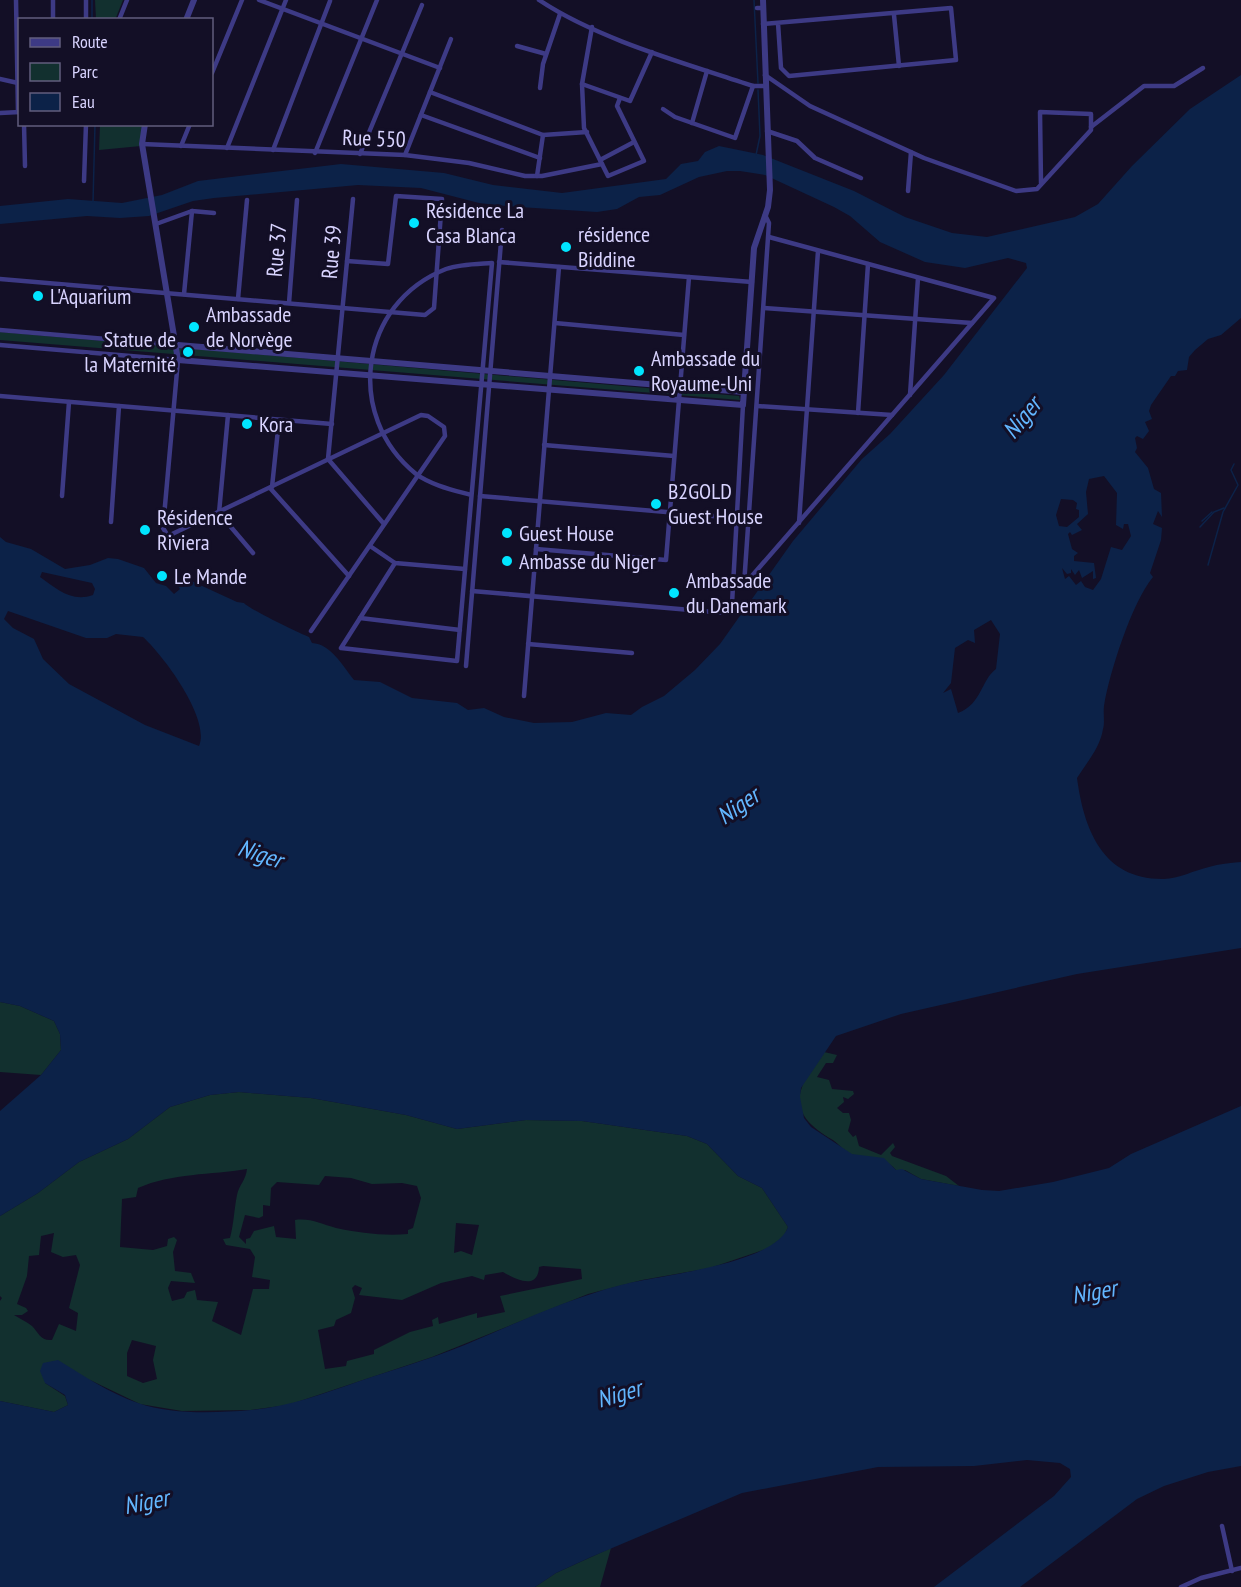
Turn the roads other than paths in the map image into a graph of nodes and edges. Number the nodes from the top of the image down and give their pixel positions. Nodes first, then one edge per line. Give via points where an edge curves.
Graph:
1 (16, 0) edge
2 (53, 0) edge
3 (86, 0) edge
4 (127, 0) edge
5 (194, 0) edge
6 (242, 0) edge
7 (259, 0) edge
8 (286, 0) edge
9 (378, 0) edge
10 (539, 0) edge
11 (763, 0) edge
12 (330, 1) edge
13 (939, 2) dead end
14 (422, 5) dead end
15 (283, 9) junction
16 (940, 10) junction
17 (560, 14) junction
18 (894, 15) junction
19 (53, 18) edge
20 (86, 18) edge
21 (120, 18) edge
22 (187, 18) edge
23 (322, 23) junction
24 (778, 23) junction
25 (764, 24) junction
26 (592, 27) junction
27 (362, 39) junction
28 (451, 39) dead end
29 (517, 46) dead end
30 (652, 52) junction
31 (402, 53) junction
32 (546, 54) junction
33 (899, 66) junction
34 (440, 68) junction
35 (1203, 68) dead end
36 (213, 71) edge
37 (707, 71) junction
38 (765, 75) junction
39 (0, 79) edge
40 (18, 83) joint
41 (582, 84) junction
42 (753, 86) junction
43 (766, 86) junction
44 (540, 88) dead end
45 (430, 92) junction
46 (620, 98) junction
47 (663, 109) dead end
48 (18, 112) edge
49 (0, 113) edge
50 (421, 115) junction
51 (692, 123) junction
52 (24, 126) edge
53 (86, 126) edge
54 (145, 126) edge
55 (189, 126) edge
56 (1091, 127) junction
57 (767, 131) junction
58 (587, 132) junction
59 (543, 135) junction
60 (634, 141) junction
61 (142, 144) junction
62 (181, 146) junction
63 (226, 148) junction
64 (273, 150) junction
65 (911, 152) junction
66 (315, 153) junction
67 (360, 154) junction
68 (405, 155) junction
69 (540, 158) junction
70 (601, 162) junction
71 (26, 166) dead end
72 (537, 176) junction
73 (861, 178) dead end
74 (84, 181) dead end
75 (1041, 183) junction
76 (908, 191) dead end
77 (353, 199) dead end
78 (247, 200) dead end
79 (297, 200) dead end
80 (192, 211) junction
81 (214, 213) dead end
82 (765, 216) junction
83 (156, 224) junction
84 (502, 230) dead end
85 (769, 237) junction
86 (818, 251) junction
87 (347, 261) junction
88 (499, 262) junction
89 (868, 264) junction
90 (559, 267) junction
91 (436, 275) junction
92 (689, 277) junction
93 (918, 278) junction
94 (0, 279) edge
95 (752, 282) junction
96 (0, 284) edge
97 (169, 293) junction
98 (184, 294) junction
99 (238, 299) junction
100 (289, 303) junction
101 (342, 308) junction
102 (764, 308) junction
103 (391, 312) junction
104 (813, 312) junction
105 (864, 315) junction
106 (915, 319) junction
107 (555, 323) junction
108 (972, 323) junction
109 (0, 330) edge
110 (684, 334) junction
111 (0, 345) edge
112 (178, 345) junction
113 (338, 358) junction
114 (178, 360) junction
115 (370, 361) junction
116 (482, 370) junction
117 (490, 371) junction
118 (336, 372) junction
119 (369, 375) junction
120 (550, 376) junction
121 (481, 384) junction
122 (489, 384) junction
123 (680, 387) junction
124 (549, 389) junction
125 (744, 392) junction
126 (910, 395) junction
127 (0, 396) edge
128 (679, 399) junction
129 (69, 402) junction
130 (743, 405) junction
131 (119, 406) junction
132 (757, 406) junction
133 (807, 409) junction
134 (174, 411) junction
135 (858, 413) junction
136 (228, 415) junction
137 (892, 415) junction
138 (279, 420) junction
139 (332, 424) junction
140 (384, 433) junction
141 (544, 445) junction
142 (674, 456) junction
143 (328, 459) junction
144 (418, 475) junction
145 (271, 487) junction
146 (471, 495) junction
147 (62, 496) dead end
148 (480, 496) junction
149 (540, 503) junction
150 (219, 513) junction
151 (670, 513) junction
152 (736, 518) junction
153 (111, 522) dead end
154 (384, 524) junction
155 (799, 524) junction
156 (370, 546) junction
157 (536, 549) junction
158 (253, 554) dead end
159 (395, 563) junction
160 (465, 569) junction
161 (349, 576) junction
162 (472, 591) junction
163 (532, 597) junction
164 (360, 618) junction
165 (460, 630) junction
166 (311, 631) dead end
167 (528, 644) junction
168 (632, 653) dead end
169 (466, 666) dead end
170 (524, 696) dead end
171 (1222, 1526) dead end
172 (1241, 1568) edge
173 (1232, 1571) junction
174 (1181, 1587) edge

1 - 40 street
2 - 19 street
3 - 20 street
4 - 21 street
5 - 22 street
6 - 36 street
7 - 15 street
8 - 15 street
9 - 27 street
10 - 17 street
11 - 25 street via 760,8
12 - 23 street
13 - 16 street
14 - 31 street
15 - 23 street
15 - 63 street
16 - 18 street
16 - 33 street via 951,8 956,60
17 - 26 street
17 - 32 street
18 - 24 street
18 - 33 street
23 - 27 street
23 - 64 street
24 - 25 street
24 - 33 street via 781,68 789,76
25 - 38 street
26 - 30 street
26 - 41 street
27 - 31 street
27 - 66 street
28 - 34 street
29 - 32 street
30 - 37 street
30 - 46 street via 634,97 630,101
31 - 34 street
31 - 67 street
32 - 44 street
34 - 45 street
35 - 56 street via 1174,86 1144,86
37 - 42 street
37 - 51 street
38 - 43 street
38 - 65 street via 810,106
39 - 40 street
41 - 46 street
41 - 58 street
42 - 43 street
42 - 51 street via 735,138
43 - 57 street
45 - 50 street
45 - 59 street
46 - 60 street via 617,106
47 - 51 street
48 - 49 street
50 - 68 street
50 - 69 street
52 - 71 street
53 - 74 street
54 - 61 street
55 - 62 street
56 - 75 street
56 - 75 street via 1091,114 1040,112
57 - 73 street via 797,141 815,158
57 - 82 street via 770,190
58 - 59 street
58 - 70 street
59 - 69 street
60 - 70 street
60 - 70 street via 644,160 608,176
61 - 62 street, Rue 550
61 - 83 street
62 - 63 street, Rue 550
63 - 64 street, Rue 550
64 - 66 street, Rue 550
65 - 75 street via 1016,191 1037,189
65 - 76 street
66 - 67 street, Rue 550
67 - 68 street, Rue 550
68 - 72 street, Rue 550
69 - 72 street
70 - 72 street, Rue 550
77 - 87 street, Rue 39
78 - 99 street
79 - 100 street, Rue 37
80 - 81 street
80 - 83 street
80 - 98 street
82 - 85 street
82 - 95 street via 754,248
83 - 97 street
84 - 88 street
85 - 86 street
85 - 102 street
86 - 89 street
86 - 104 street
87 - 91 street via 388,264 396,196 438,196 442,199
87 - 101 street, Rue 39
88 - 90 street
88 - 117 street
89 - 93 street
89 - 105 street
90 - 92 street
90 - 107 street
91 - 103 street via 410,292
91 - 103 street via 434,308 425,315
91 - 116 street via 447,269 492,263
92 - 95 street
92 - 110 street
93 - 106 street
93 - 108 street via 994,298
94 - 96 street
94 - 97 street
95 - 125 street
97 - 98 street
97 - 112 street
98 - 99 street
99 - 100 street
100 - 101 street
101 - 103 street
101 - 113 street, Rue 39
102 - 104 street
102 - 132 street
103 - 115 street
104 - 105 street
104 - 133 street
105 - 106 street
105 - 135 street
106 - 108 street
106 - 126 street
107 - 110 street
107 - 120 street
108 - 126 street
109 - 112 street
110 - 123 street
111 - 114 street
112 - 113 street
112 - 114 street
113 - 115 street
113 - 118 street, Rue 39
114 - 118 street
114 - 134 street
115 - 116 street
115 - 119 street
116 - 117 street
116 - 121 street
117 - 120 street
117 - 122 street
118 - 119 street
118 - 139 street, Rue 39
119 - 121 street
119 - 140 street via 377,422
120 - 123 street
120 - 124 street
121 - 122 street
121 - 146 street
122 - 124 street
122 - 148 street
123 - 125 street
123 - 128 street
124 - 128 street
124 - 141 street
125 - 130 street
126 - 137 street
127 - 129 street
128 - 130 street
128 - 142 street
129 - 131 street
129 - 147 street
130 - 152 street
131 - 134 street
131 - 153 street
132 - 133 street
132 - 155 street via 744,585
133 - 135 street
133 - 155 street
134 - 136 street
134 - 150 street via 164,531 173,535
135 - 137 street
136 - 138 street
136 - 150 street
137 - 155 street
138 - 139 street
138 - 145 street
139 - 143 street, Rue 39
140 - 143 street
140 - 144 street via 392,449
140 - 144 street via 421,415 444,427 444,436
141 - 142 street
141 - 149 street
142 - 151 street
143 - 145 street
143 - 154 street
144 - 146 street
144 - 154 street
145 - 150 street
145 - 161 street
146 - 160 street
148 - 149 street
148 - 162 street
149 - 151 street
149 - 157 street
150 - 158 street
151 - 152 street
151 - 157 street via 666,560
152 - 163 street via 732,604 725,613
154 - 156 street
156 - 159 street
156 - 161 street
157 - 163 street
159 - 160 street
159 - 164 street
160 - 165 street
161 - 166 street
162 - 163 street
162 - 169 street
163 - 167 street
164 - 165 street
164 - 165 street via 341,648 457,660
167 - 168 street
167 - 170 street
171 - 173 street
172 - 173 street
173 - 174 street

